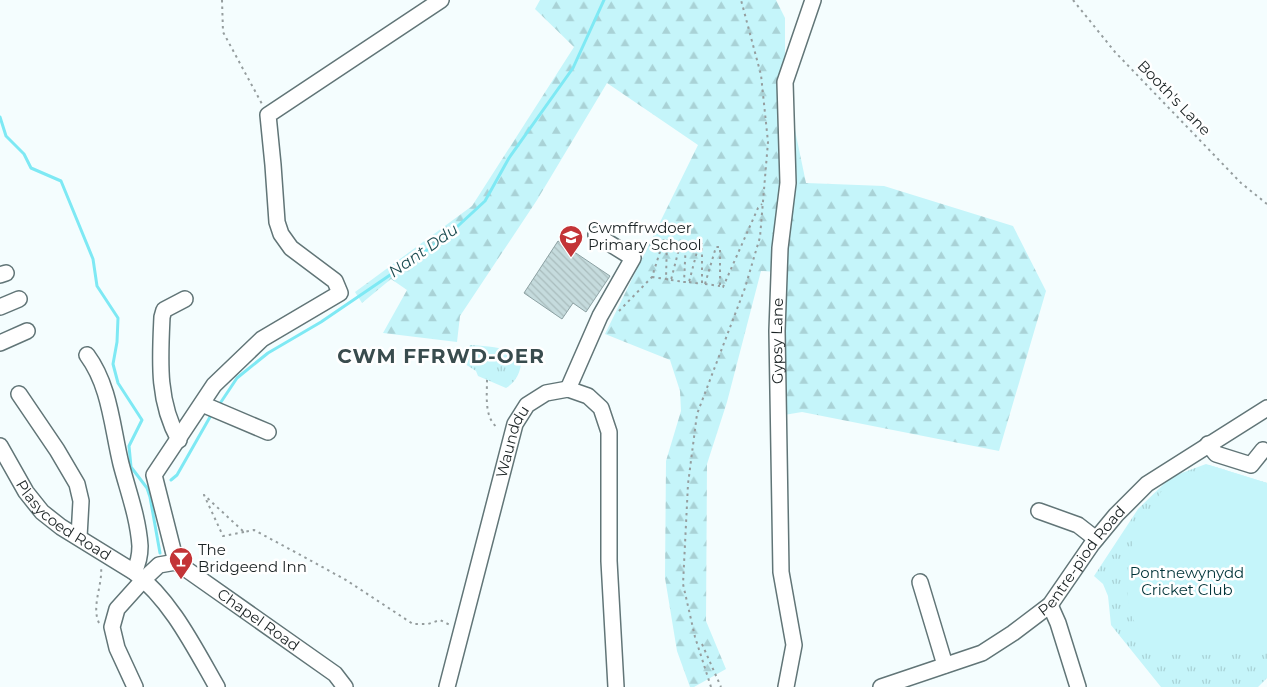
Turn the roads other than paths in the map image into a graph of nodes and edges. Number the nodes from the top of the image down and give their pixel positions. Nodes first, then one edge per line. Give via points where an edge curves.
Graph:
1 (441, 0) edge
2 (813, 0) edge
3 (596, 235) dead end
4 (19, 299) dead end
5 (185, 299) dead end
6 (0, 307) edge
7 (27, 331) dead end
8 (0, 343) edge
9 (87, 355) dead end
10 (568, 389) junction
11 (19, 394) dead end
12 (202, 404) junction
13 (1267, 408) edge
14 (268, 432) dead end
15 (179, 440) junction
16 (1208, 444) junction
17 (0, 446) edge
18 (1263, 450) dead end
19 (1039, 511) dead end
20 (79, 538) junction
21 (1096, 539) junction
22 (176, 562) junction
23 (139, 576) junction
24 (920, 582) dead end
25 (1050, 605) junction
26 (945, 665) junction
27 (135, 687) edge
28 (217, 687) edge
29 (346, 687) edge
30 (447, 687) edge
31 (616, 687) edge
32 (786, 687) edge
33 (881, 687) edge
34 (1078, 687) edge

1 - 12 street via 268,115 276,222 291,248 335,281 340,293 262,339 214,385
2 - 32 street, Gypsy Lane via 785,82 788,183 780,248 777,331 781,572 794,645
3 - 10 street via 632,258 600,316
4 - 6 street
5 - 15 street via 164,310 160,357 166,414
7 - 8 street
9 - 23 street via 97,368 104,389 135,512 140,548
10 - 30 street, Waunddu via 546,393 527,405 516,424
10 - 31 street via 588,396 601,408 609,432 609,561
11 - 20 street via 77,484 81,501
12 - 14 street
12 - 15 street
13 - 16 street, Pentre-piod Road
15 - 22 street via 154,475
16 - 18 street via 1216,454 1251,465
16 - 21 street, Pentre-piod Road via 1147,484
17 - 20 street, Plasycoed Road via 26,492 42,512
19 - 21 street via 1078,525
20 - 23 street, Plasycoed Road
21 - 25 street, Pentre-piod Road
22 - 23 street via 159,565
22 - 29 street, Chapel Road via 335,674
23 - 27 street via 118,609 112,627 117,648
23 - 28 street, Plasycoed Road via 166,602
24 - 26 street
25 - 26 street, Pentre-piod Road via 982,653
25 - 34 street
26 - 33 street, Pentre-piod Road

